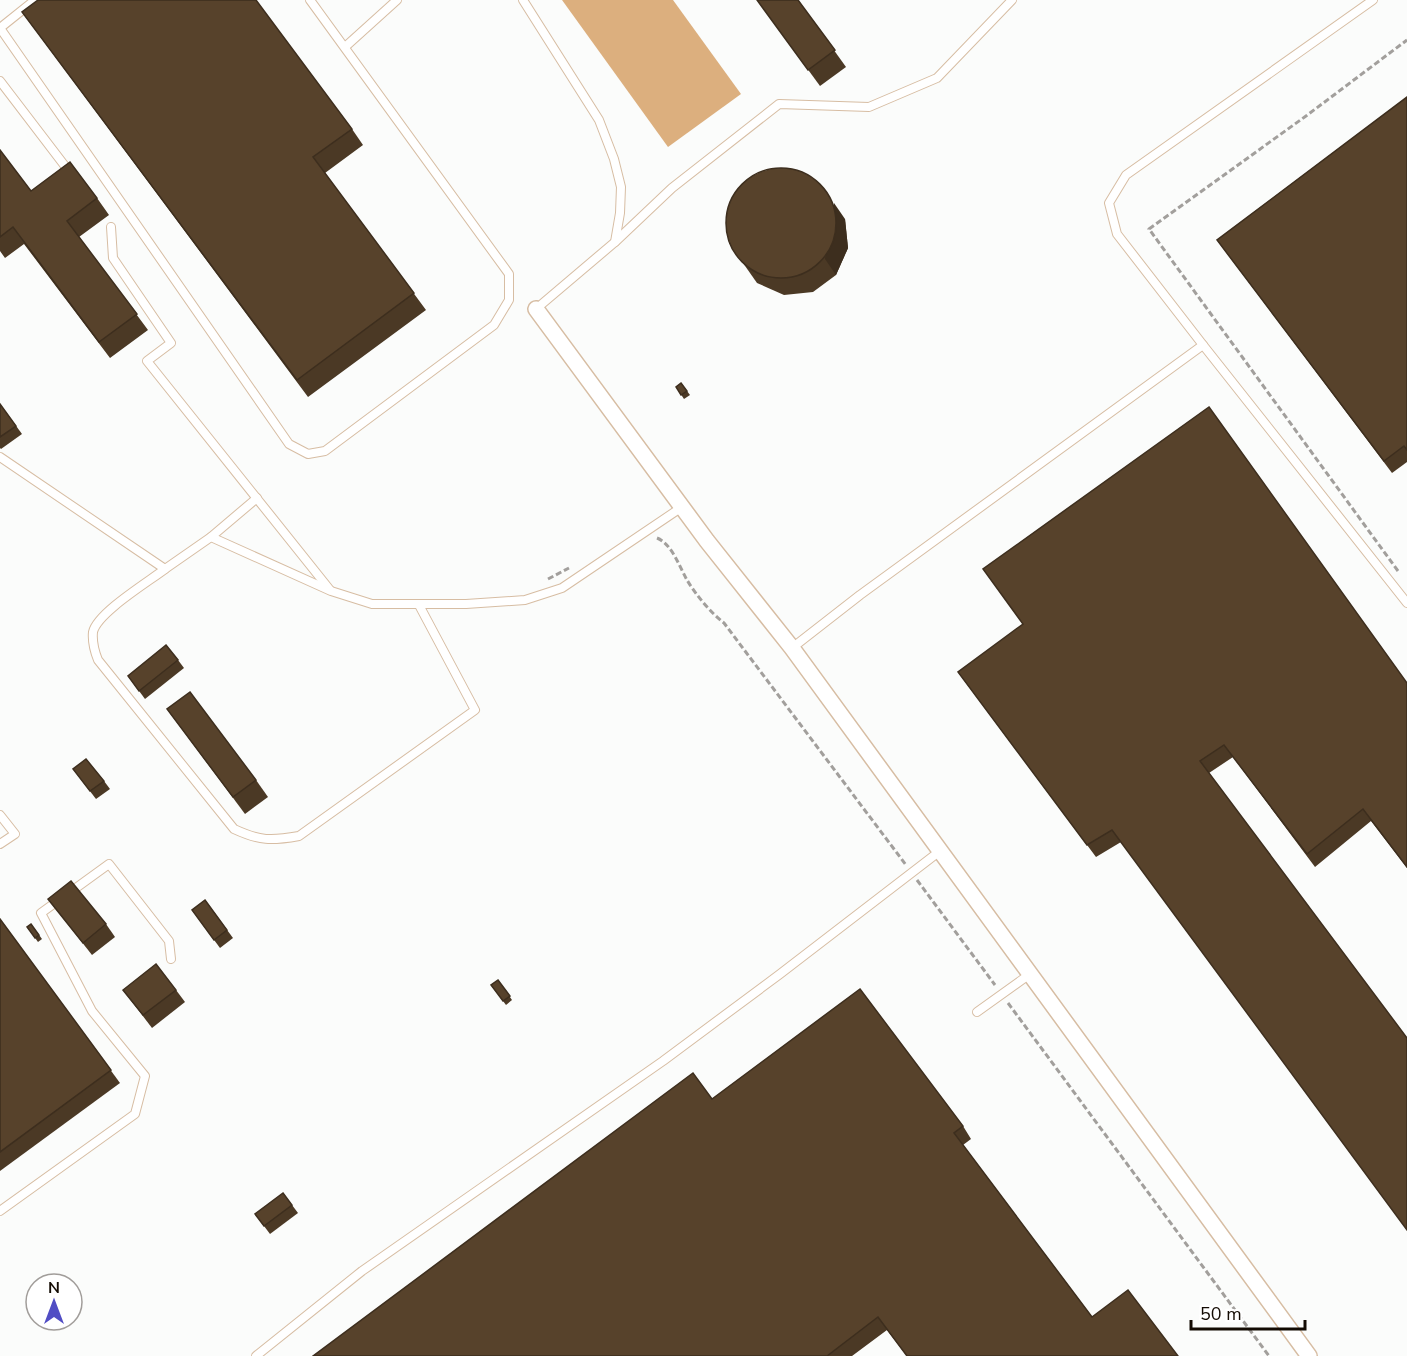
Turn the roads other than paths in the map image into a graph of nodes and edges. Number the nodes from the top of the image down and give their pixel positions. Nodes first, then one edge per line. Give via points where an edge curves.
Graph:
1 (35, 0) edge
2 (310, 0) edge
3 (397, 0) edge
4 (523, 0) edge
5 (1012, 0) edge
6 (1373, 0) edge
7 (0, 28) edge
8 (345, 47) junction
9 (0, 81) edge
10 (68, 170) edge
11 (111, 227) dead end
12 (615, 242) junction
13 (536, 309) joint
14 (1203, 345) junction
15 (0, 457) edge
16 (257, 498) junction
17 (682, 507) junction
18 (211, 537) junction
19 (165, 569) junction
20 (331, 591) junction
21 (1407, 603) edge
22 (419, 605) junction
23 (792, 648) junction
24 (0, 815) edge
25 (0, 844) edge
26 (940, 850) junction
27 (171, 959) dead end
28 (1030, 974) junction
29 (977, 1012) dead end
30 (0, 1211) edge
31 (256, 1356) edge
32 (1309, 1356) edge

1 - 7 lane
2 - 8 lane
3 - 8 lane
4 - 12 lane via 599,120 614,159 621,187
5 - 12 lane via 937,78 869,107 779,104 672,188
6 - 14 lane via 1126,175 1109,203 1117,234
7 - 8 lane via 289,444 308,454 325,451 494,325 509,300 509,274
9 - 10 lane
11 - 16 lane via 113,258 171,343 147,361
12 - 13 lane
13 - 17 street
14 - 21 lane
14 - 23 lane
15 - 19 lane
16 - 18 lane
16 - 20 lane
17 - 22 lane via 562,588 525,600
17 - 23 street
18 - 19 lane
18 - 20 lane
19 - 22 lane via 100,616 93,630 93,646 98,660 234,829 255,838 279,840 298,836 476,710
20 - 22 lane via 372,604
23 - 26 street
24 - 25 lane via 15,834
26 - 28 street
26 - 31 lane via 663,1061 362,1271
27 - 30 lane via 169,941 109,864 42,913 92,1011 145,1076 135,1114
28 - 29 lane
28 - 32 street

